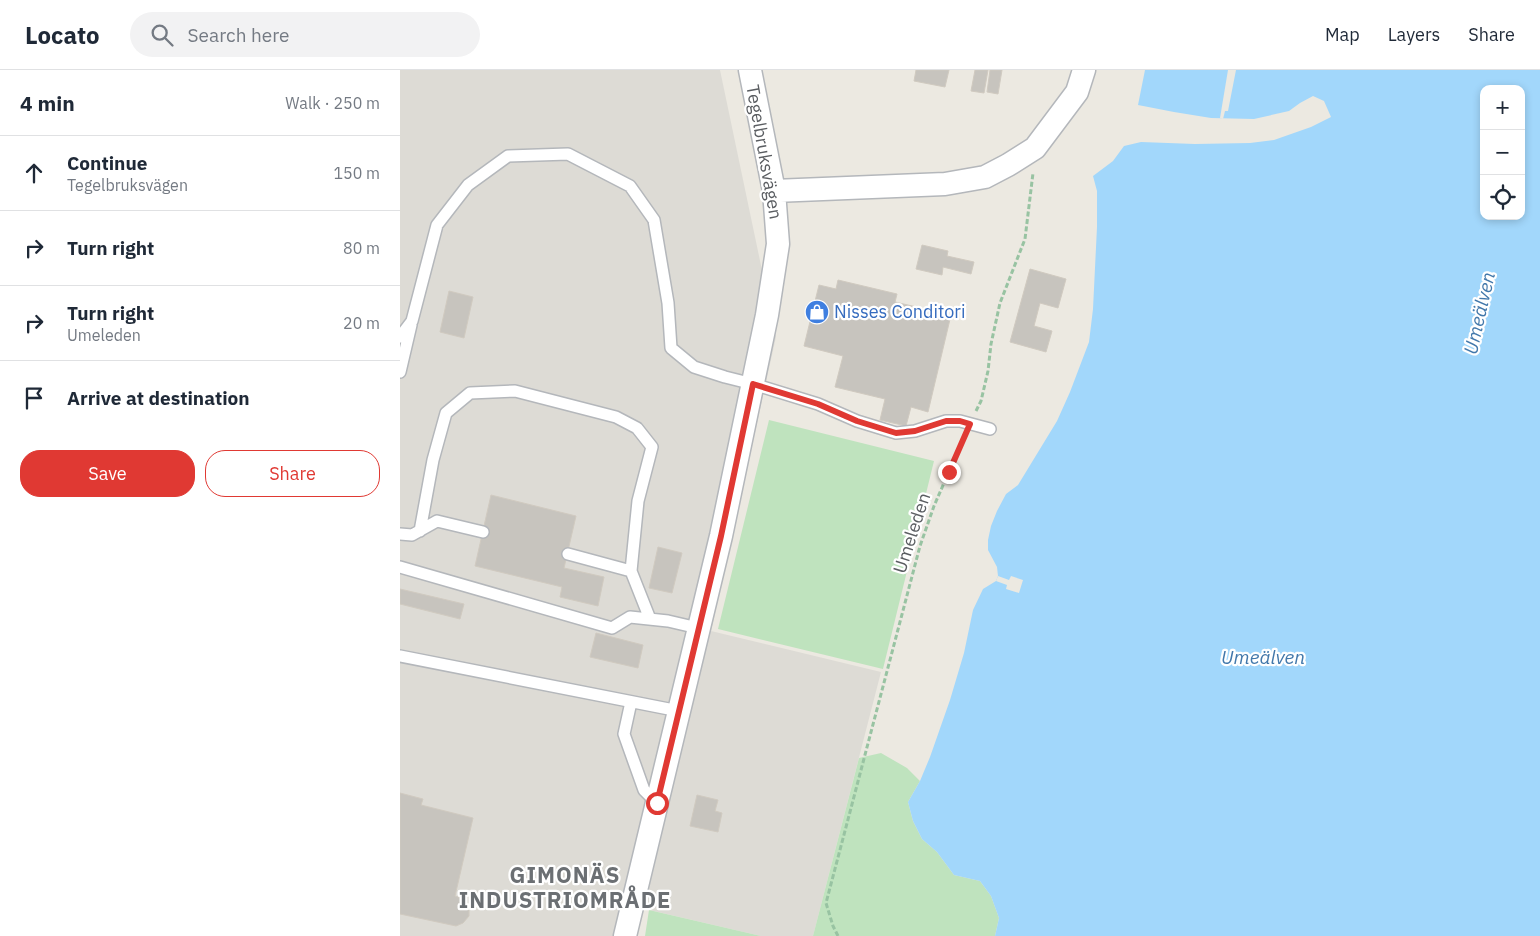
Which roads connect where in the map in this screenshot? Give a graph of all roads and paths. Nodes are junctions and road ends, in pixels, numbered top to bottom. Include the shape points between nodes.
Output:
1 (750, 70) edge
2 (1084, 70) edge
3 (1035, 148) junction
4 (774, 191) junction
5 (412, 321) junction
6 (400, 337) edge
7 (400, 372) edge
8 (753, 384) junction
9 (970, 424) junction
10 (990, 430) dead end
11 (420, 531) junction
12 (483, 532) dead end
13 (400, 534) edge
14 (568, 554) dead end
15 (400, 567) edge
16 (631, 571) junction
17 (650, 619) junction
18 (698, 628) junction
19 (400, 656) edge
20 (631, 702) junction
21 (679, 712) junction
22 (657, 803) junction
23 (625, 936) edge
24 (838, 936) edge

1 - 4 street, Tegelbruksvägen
2 - 3 street via 1077,92
3 - 4 street via 985,177 945,184
3 - 9 path, Umeleden via 1025,239 1000,302 981,401
4 - 8 street, Tegelbruksvägen via 778,244
5 - 6 lane
5 - 7 lane
5 - 8 lane via 438,226 468,185 508,156 568,154 630,186 654,220 668,303 671,348 694,367
8 - 9 lane via 896,433 946,421
8 - 18 street, Tegelbruksvägen
9 - 10 lane
9 - 24 path, Umeleden via 920,546 826,903
11 - 12 lane via 437,521
11 - 13 lane via 412,535
11 - 16 lane via 446,412 470,394 516,391 616,417 637,428 652,447 638,501
14 - 16 lane
15 - 17 lane via 612,628 630,617
16 - 17 lane
17 - 18 lane
18 - 21 street, Tegelbruksvägen
19 - 20 lane
20 - 21 lane
20 - 22 lane via 624,734 644,790
21 - 22 street, Tegelbruksvägen
22 - 23 street, Tegelbruksvägen

